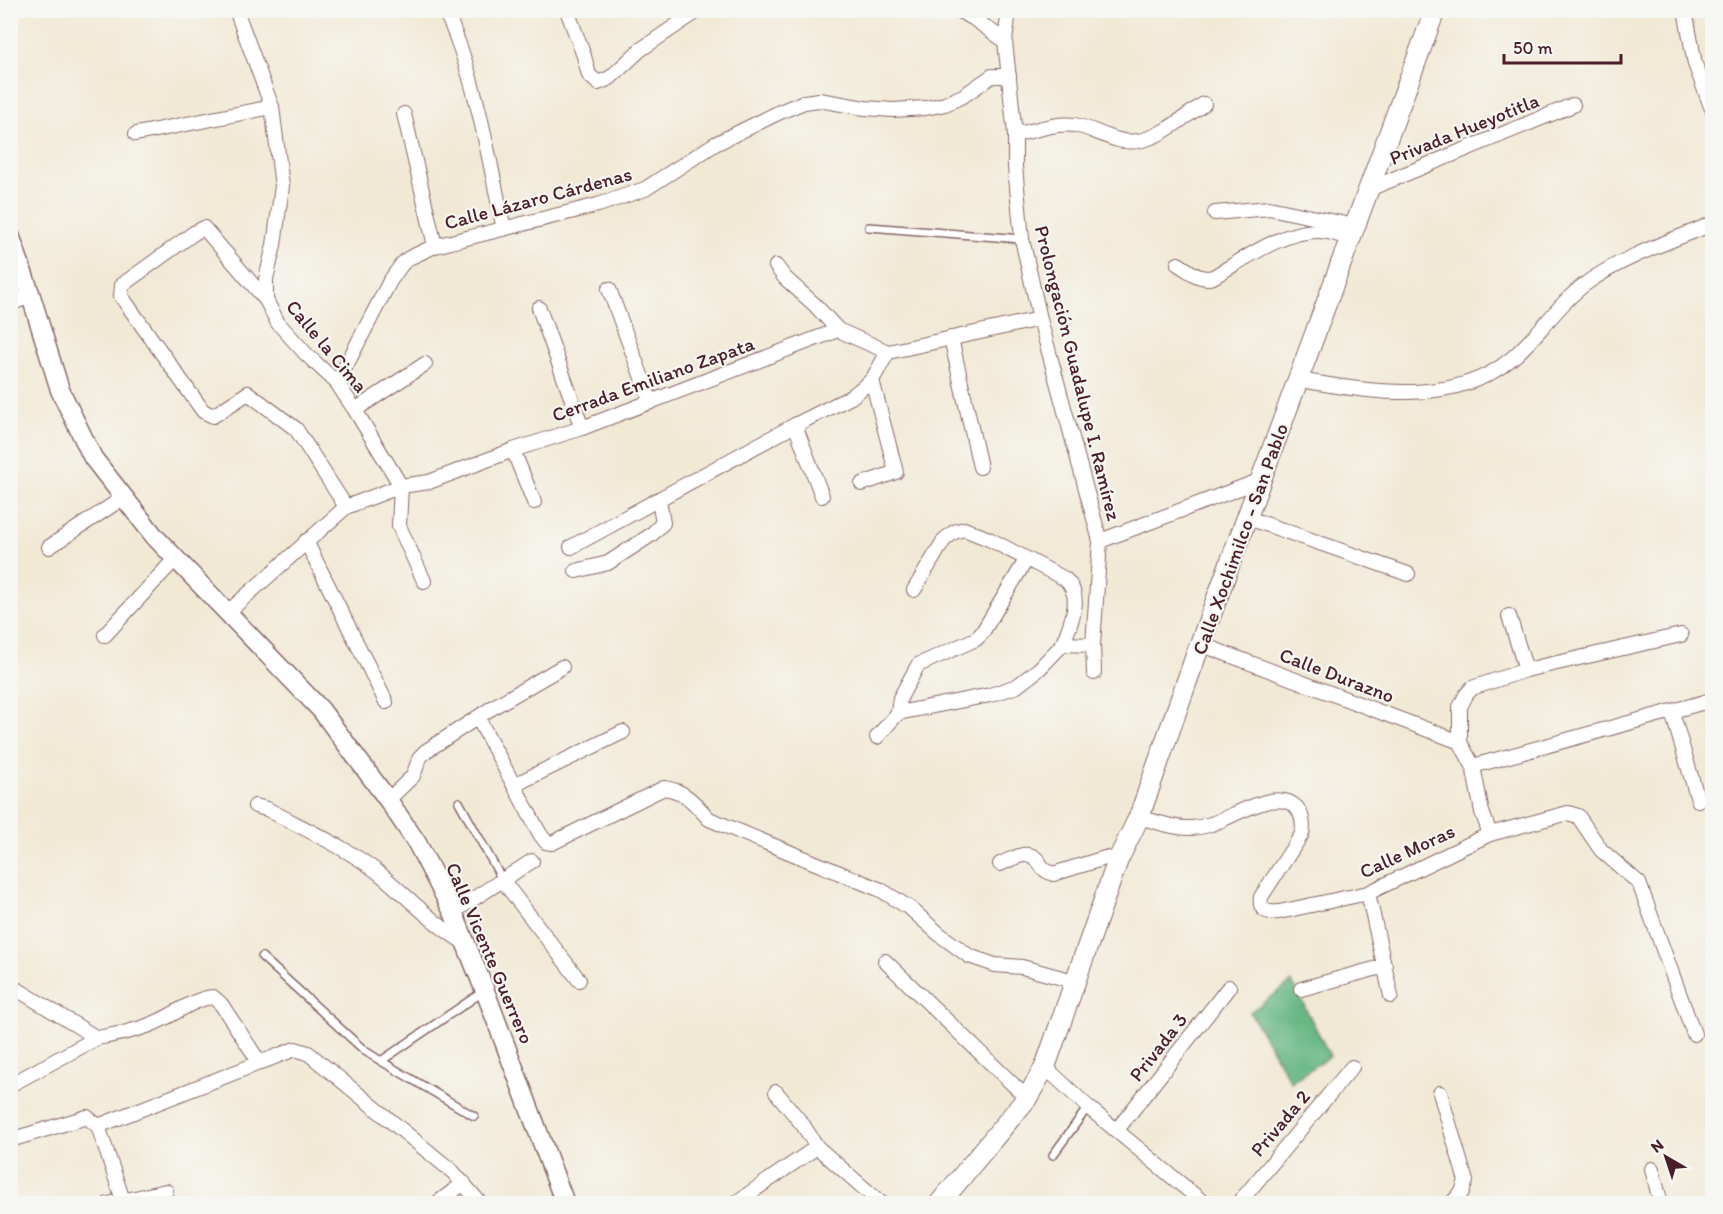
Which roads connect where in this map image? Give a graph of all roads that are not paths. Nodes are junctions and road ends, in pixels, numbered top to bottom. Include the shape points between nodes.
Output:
1 (237, 10) edge
2 (445, 10) edge
3 (567, 10) edge
4 (699, 10) edge
5 (957, 10) edge
6 (1009, 10) edge
7 (1435, 10) edge
8 (1685, 10) edge
9 (1005, 41) junction
10 (1009, 76) junction
11 (1204, 104) dead end
12 (1574, 105) dead end
13 (272, 107) junction
14 (1713, 109) edge
15 (404, 114) dead end
16 (136, 134) dead end
17 (1015, 135) junction
18 (1368, 189) junction
19 (1215, 213) dead end
20 (1713, 224) edge
21 (869, 228) dead end
22 (504, 229) junction
23 (1352, 232) junction
24 (10, 235) edge
25 (1022, 239) junction
26 (435, 246) junction
27 (1178, 264) dead end
28 (776, 266) dead end
29 (609, 289) dead end
30 (31, 296) junction
31 (266, 300) junction
32 (10, 304) edge
33 (539, 309) dead end
34 (1040, 319) junction
35 (838, 330) junction
36 (951, 338) junction
37 (888, 352) junction
38 (425, 364) dead end
39 (872, 380) junction
40 (1299, 380) junction
41 (337, 383) junction
42 (651, 402) junction
43 (355, 410) junction
44 (795, 425) junction
45 (582, 428) junction
46 (513, 450) junction
47 (980, 467) dead end
48 (1261, 480) junction
49 (862, 484) dead end
50 (401, 486) junction
51 (822, 496) dead end
52 (123, 498) junction
53 (659, 500) junction
54 (534, 502) dead end
55 (346, 507) junction
56 (1248, 518) junction
57 (1100, 541) junction
58 (306, 542) junction
59 (49, 547) dead end
60 (571, 547) dead end
61 (175, 559) junction
62 (1026, 560) junction
63 (576, 571) dead end
64 (1408, 574) dead end
65 (424, 581) dead end
66 (914, 590) dead end
67 (228, 612) junction
68 (1509, 616) dead end
69 (105, 635) dead end
70 (1681, 635) dead end
71 (1064, 644) junction
72 (1200, 644) junction
73 (1093, 645) junction
74 (562, 667) dead end
75 (1526, 670) junction
76 (1094, 672) dead end
77 (1713, 700) edge
78 (386, 702) dead end
79 (1672, 712) junction
80 (898, 713) junction
81 (478, 718) junction
82 (623, 732) dead end
83 (877, 737) dead end
84 (1460, 742) junction
85 (1473, 766) junction
86 (514, 785) junction
87 (388, 800) junction
88 (1698, 800) dead end
89 (459, 802) dead end
90 (255, 806) dead end
91 (1139, 817) junction
92 (1490, 834) junction
93 (1118, 860) junction
94 (532, 861) dead end
95 (1000, 864) dead end
96 (503, 881) junction
97 (1368, 893) junction
98 (453, 912) junction
99 (465, 943) junction
100 (262, 957) dead end
101 (885, 961) dead end
102 (1385, 966) junction
103 (579, 980) dead end
104 (1077, 982) junction
105 (10, 985) edge
106 (1229, 987) dead end
107 (1301, 989) dead end
108 (485, 991) junction
109 (1391, 996) dead end
110 (1694, 1034) dead end
111 (97, 1038) junction
112 (381, 1061) junction
113 (260, 1064) junction
114 (1045, 1067) junction
115 (1352, 1067) dead end
116 (10, 1085) edge
117 (776, 1092) dead end
118 (1440, 1092) dead end
119 (1027, 1098) junction
120 (1088, 1107) junction
121 (474, 1116) dead end
122 (98, 1126) junction
123 (1117, 1130) junction
124 (10, 1140) edge
125 (817, 1147) junction
126 (1053, 1155) dead end
127 (1652, 1169) dead end
128 (464, 1184) junction
129 (166, 1191) dead end
130 (123, 1200) junction
131 (565, 1202) edge
132 (108, 1203) edge
133 (436, 1203) edge
134 (481, 1203) edge
135 (734, 1203) edge
136 (882, 1203) edge
137 (939, 1203) edge
138 (1205, 1203) edge
139 (1238, 1203) edge
140 (1451, 1203) edge
141 (1661, 1203) edge

1 - 13 street, Calle la Cima
2 - 22 street via 472,85
3 - 4 street via 589,75 598,83
5 - 9 street
6 - 9 street, Prolongación Guadalupe I. Ramírez
7 - 18 main road, Calle Xochimilco - San Pablo
8 - 14 street via 1695,64
9 - 10 street, Prolongación Guadalupe I. Ramírez
10 - 17 street, Prolongación Guadalupe I. Ramírez
10 - 22 street, Calle Lázaro Cárdenas via 992,76 963,96 926,108 893,110 819,100 804,102 715,144 645,189
11 - 17 street via 1138,141 1114,139 1075,125
12 - 18 street, Privada Hueyotitla
13 - 16 street
13 - 31 street, Calle la Cima via 282,186
15 - 26 street
17 - 25 street, Prolongación Guadalupe I. Ramírez
18 - 23 main road, Calle Xochimilco - San Pablo
19 - 23 street via 1269,208
20 - 40 street via 1630,258 1588,282 1510,360 1464,385 1399,392
21 - 25 lane
22 - 26 street, Calle Lázaro Cárdenas
23 - 27 street via 1299,233 1205,279
23 - 40 main road, Calle Xochimilco - San Pablo
24 - 30 street, Calle Vicente Guerrero
25 - 34 street, Prolongación Guadalupe I. Ramírez
26 - 41 street, Calle Lázaro Cárdenas via 402,264
28 - 35 street
29 - 42 street
30 - 32 street
30 - 52 street, Calle Vicente Guerrero via 60,390 93,458
31 - 41 street, Calle la Cima via 278,323
31 - 55 street via 204,228 122,285 121,296 203,411 213,416 248,393 257,399 296,429
33 - 45 street
34 - 36 street
34 - 57 street, Prolongación Guadalupe I. Ramírez
35 - 37 street
35 - 42 street, Cerrada Emiliano Zapata
36 - 37 street
36 - 47 street
37 - 39 street
38 - 43 street
39 - 44 street via 851,397
39 - 49 street via 896,472
40 - 48 main road, Calle Xochimilco - San Pablo
41 - 43 street, Calle la Cima
42 - 45 street, Cerrada Emiliano Zapata
43 - 50 street, Calle la Cima
44 - 51 street
44 - 53 street
45 - 46 street, Cerrada Emiliano Zapata
46 - 50 street, Cerrada Emiliano Zapata via 429,482
46 - 54 street
48 - 56 main road, Calle Xochimilco - San Pablo
48 - 57 street
50 - 55 street, Cerrada Emiliano Zapata
50 - 65 street via 399,526
52 - 59 street
52 - 61 street, Calle Vicente Guerrero
53 - 60 street
53 - 63 street via 663,523 651,535 608,563
55 - 58 street
56 - 64 street
56 - 72 main road, Calle Xochimilco - San Pablo
57 - 73 street, Prolongación Guadalupe I. Ramírez
58 - 67 street
58 - 78 street
61 - 67 street, Calle Vicente Guerrero
61 - 69 street
62 - 66 street via 989,539 964,530 954,532 944,540
62 - 71 street via 1072,586 1073,616
62 - 80 street via 976,639 918,665 900,698
67 - 87 street, Calle Vicente Guerrero via 321,710
68 - 75 street
70 - 75 street
71 - 73 street
71 - 80 street via 1017,686
72 - 84 street, Calle Durazno
72 - 91 main road, Calle Xochimilco - San Pablo
73 - 76 street, Prolongación Guadalupe I. Ramírez
74 - 81 street
75 - 84 street via 1472,688 1460,707
77 - 79 street
79 - 85 street
79 - 88 street
80 - 83 street
81 - 86 street
81 - 87 street via 426,751 413,776
82 - 86 street
84 - 85 street
85 - 92 street
86 - 104 street via 540,834 552,843 664,788 678,790 709,819 881,890 969,956
87 - 98 street, Calle Vicente Guerrero via 417,843
89 - 96 lane
90 - 99 street via 338,847 378,872 446,932
91 - 93 main road, Calle Xochimilco - San Pablo
91 - 97 street, Calle Moras via 1187,828 1211,825 1262,803 1282,799 1292,803 1304,824 1302,834 1262,897 1262,909 1279,912
92 - 97 street, Calle Moras
92 - 110 street via 1568,813 1578,816 1600,850 1639,882
93 - 95 street via 1105,858 1053,873 1045,871 1030,854
93 - 104 main road, Calle Xochimilco - San Pablo
94 - 96 street
96 - 98 street
96 - 103 street
97 - 102 street
98 - 99 street, Calle Vicente Guerrero
99 - 108 street, Calle Vicente Guerrero
100 - 112 lane
101 - 119 street
102 - 107 street
102 - 109 street
104 - 114 main road, Calle Xochimilco - San Pablo
105 - 111 street
106 - 123 street, Privada 3
108 - 112 lane
108 - 131 street, Calle Vicente Guerrero
111 - 113 street via 136,1030 202,998 213,997
111 - 116 street
112 - 121 lane
113 - 122 street
113 - 128 street via 295,1049 308,1053
114 - 119 main road, Calle Xochimilco - San Pablo
114 - 120 street
115 - 139 street, Privada 2
117 - 125 street
118 - 140 street via 1466,1181
119 - 137 main road, Calle Xochimilco - San Pablo
120 - 123 street
120 - 126 lane
122 - 124 street via 87,1117
122 - 130 street
123 - 138 street
125 - 135 street
125 - 136 street
127 - 141 street
128 - 133 street
128 - 134 street
129 - 130 street
130 - 132 street

